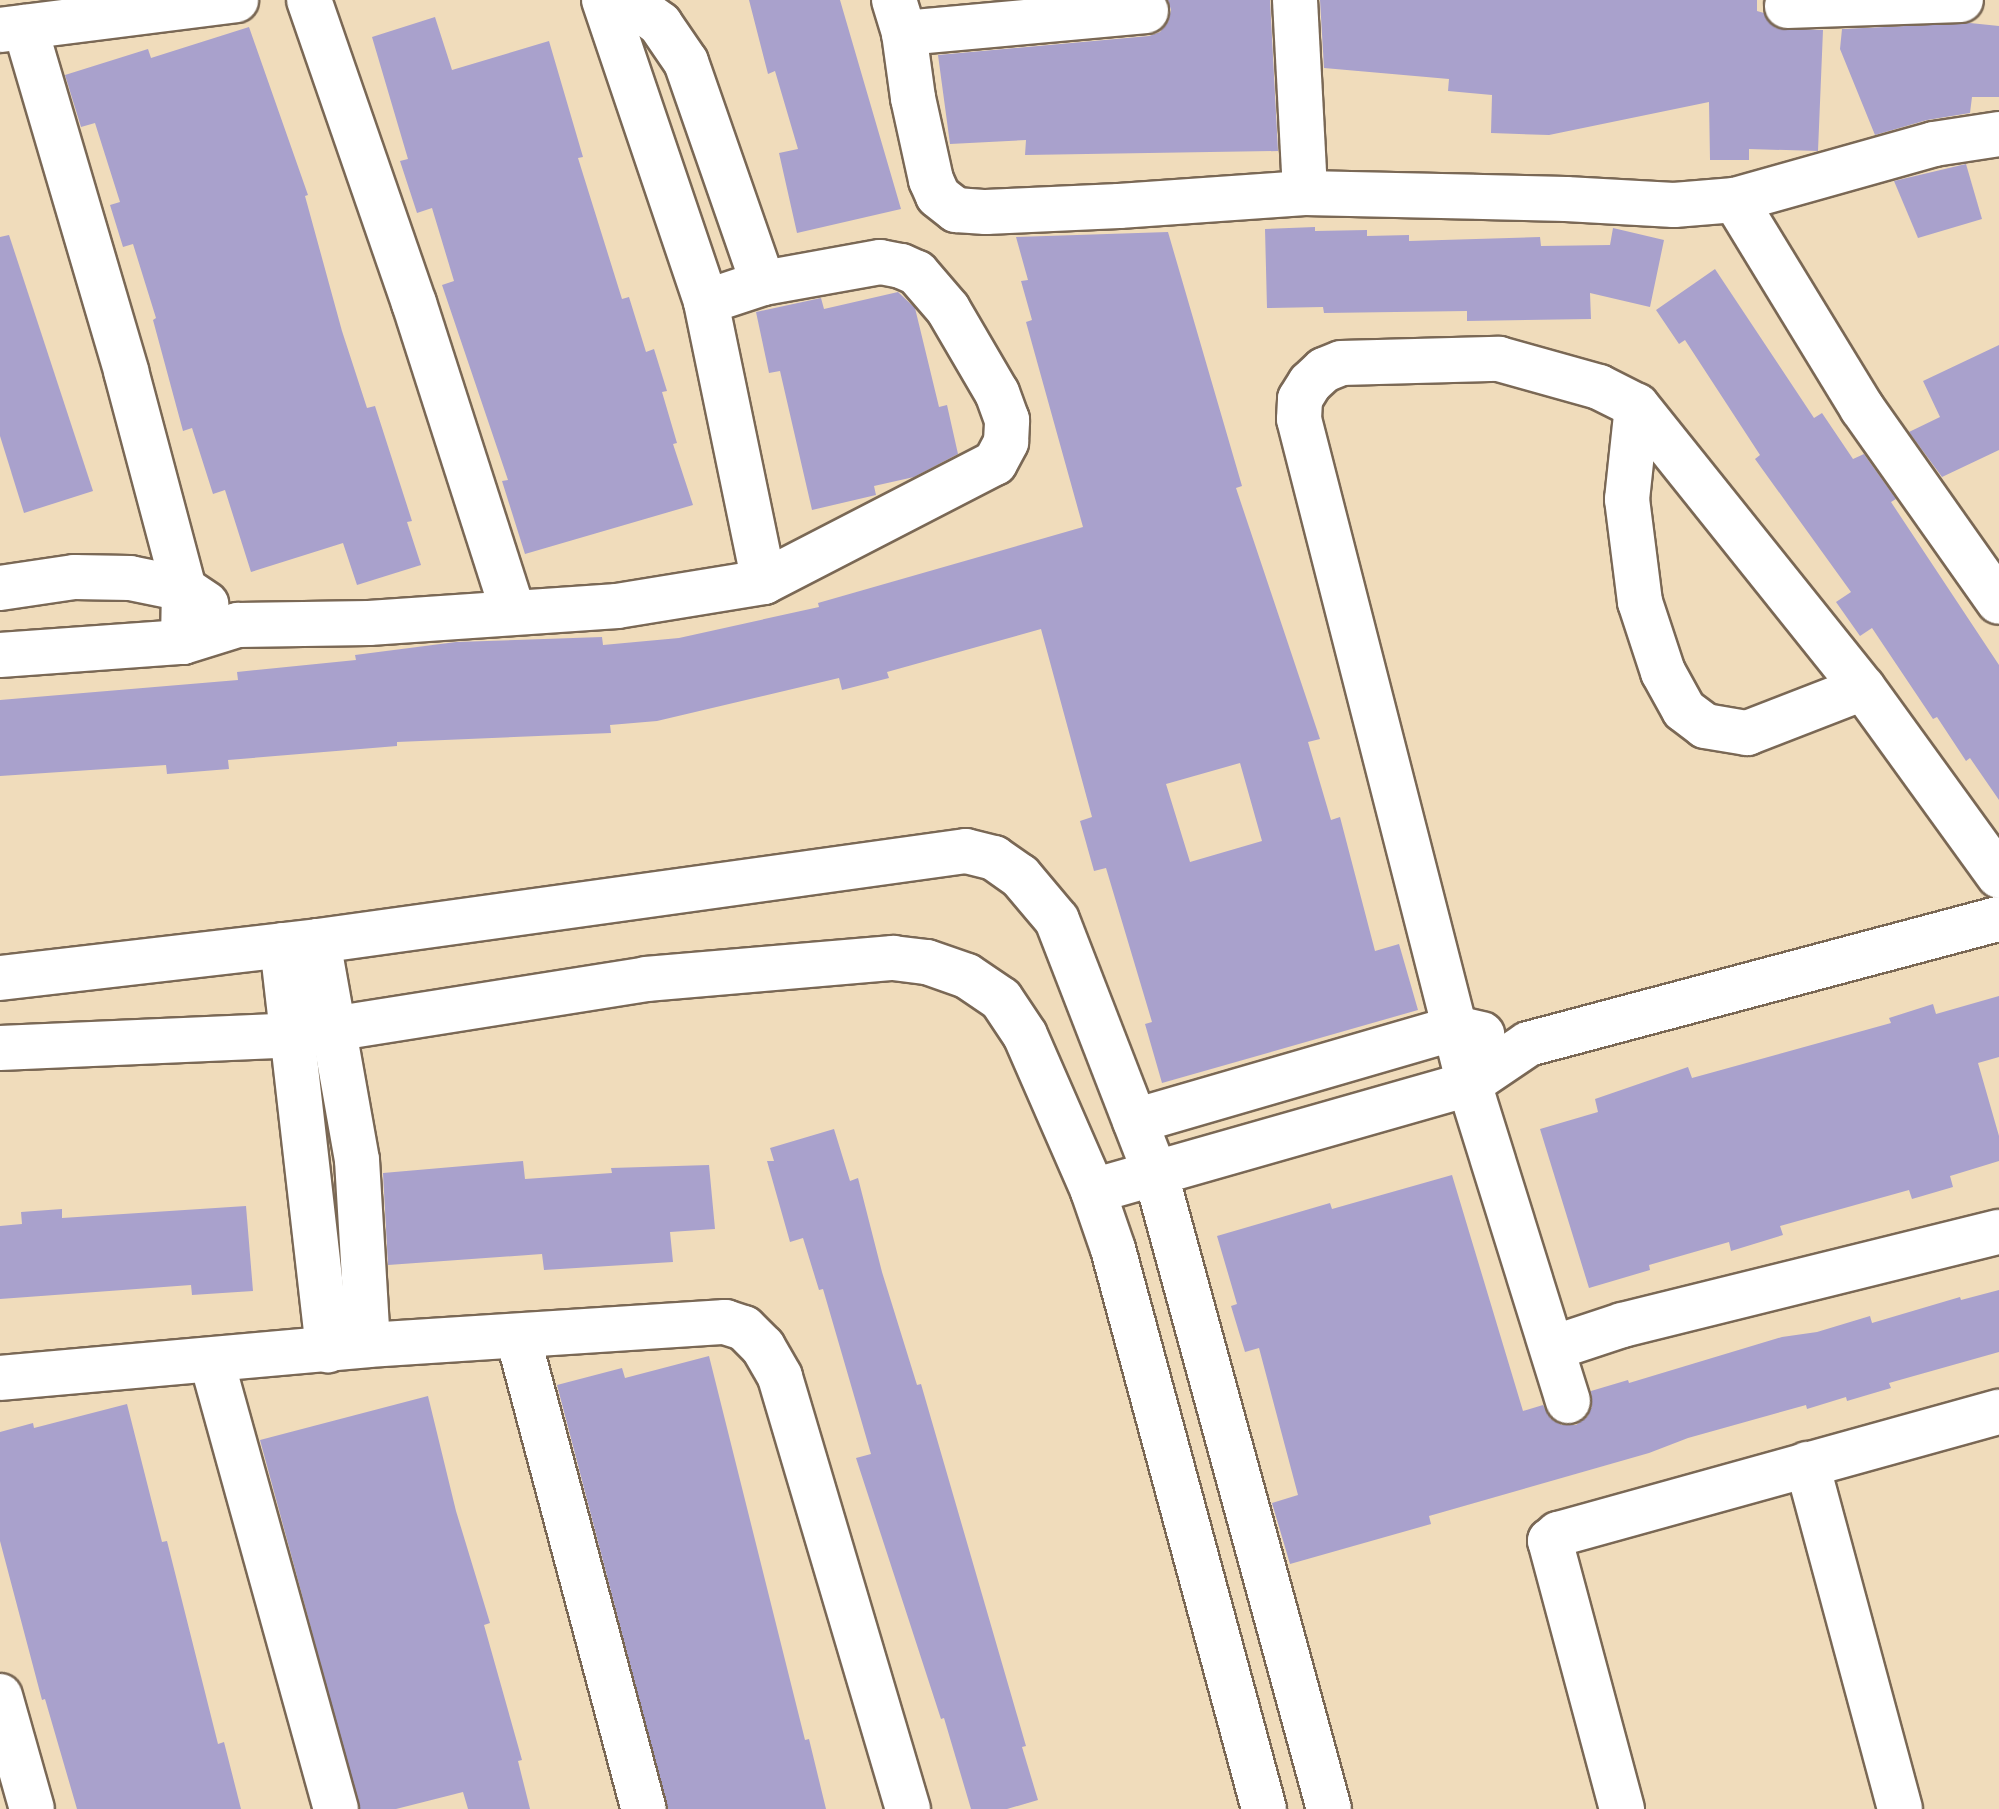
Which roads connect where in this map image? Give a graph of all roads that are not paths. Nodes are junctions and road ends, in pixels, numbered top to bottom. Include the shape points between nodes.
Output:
1 (236, 0) edge
2 (309, 0) edge
3 (604, 0) edge
4 (614, 0) edge
5 (1295, 0) edge
6 (1961, 0) edge
7 (1787, 6) dead end
8 (1146, 11) dead end
9 (899, 16) edge
10 (12, 28) edge
11 (1999, 134) edge
12 (1305, 193) junction
13 (1735, 200) junction
14 (763, 283) junction
15 (706, 302) junction
16 (1637, 406) junction
17 (764, 582) junction
18 (0, 588) edge
19 (184, 589) junction
20 (1999, 602) edge
21 (513, 612) junction
22 (238, 625) junction
23 (183, 642) junction
24 (0, 655) edge
25 (1863, 688) junction
26 (1999, 876) edge
27 (1999, 919) edge
28 (300, 943) junction
29 (0, 978) edge
30 (1455, 1028) junction
31 (314, 1031) junction
32 (1528, 1044) junction
33 (0, 1048) edge
34 (1469, 1084) junction
35 (1135, 1121) junction
36 (1156, 1175) junction
37 (1093, 1191) junction
38 (1999, 1232) edge
39 (518, 1337) junction
40 (348, 1348) junction
41 (1553, 1348) junction
42 (212, 1362) junction
43 (0, 1378) edge
44 (1568, 1401) dead end
45 (1999, 1412) edge
46 (1807, 1464) junction
47 (1248, 1511) junction
48 (1188, 1526) junction
49 (0, 1696) edge
50 (32, 1809) edge
51 (336, 1809) edge
52 (644, 1809) edge
53 (908, 1809) edge
54 (1264, 1809) edge
55 (1329, 1809) edge
56 (1622, 1809) edge
57 (1900, 1809) edge

1 - 10 street
2 - 21 street
3 - 15 street
4 - 14 street via 660,24 686,62
5 - 12 street
6 - 7 street
8 - 9 street
9 - 12 street via 931,180 938,196 956,210 1104,207
10 - 19 street via 126,371
11 - 13 street via 1934,144
12 - 13 street via 1674,205
13 - 20 street via 1862,408
14 - 15 street
14 - 17 street via 880,262 917,273 948,309 1007,420 1006,442 995,463
15 - 17 street
16 - 25 street
16 - 25 street via 1627,499 1640,602 1663,672 1684,710 1705,726 1747,733
16 - 30 street via 1599,387 1499,359 1341,363 1324,370 1300,399 1299,419
17 - 21 street via 617,606
18 - 19 street via 88,577 130,578
19 - 22 street
19 - 23 street
21 - 22 street via 369,623
22 - 23 street
23 - 24 street
25 - 26 street
27 - 32 street
28 - 29 street
28 - 31 street
28 - 35 street via 966,851 994,858 1020,876 1057,920
30 - 32 street
30 - 34 street
30 - 35 street
31 - 33 street
31 - 37 street via 646,979 893,958 927,962 967,976 1001,999 1025,1035
31 - 40 street via 357,1160
32 - 34 street
34 - 36 street
34 - 41 street
35 - 36 street
36 - 37 street
36 - 47 street
37 - 48 street
38 - 41 street via 1622,1325
39 - 40 street
39 - 52 street
39 - 53 street via 725,1322 744,1328 763,1347 780,1377
40 - 42 street
41 - 44 street
42 - 43 street
42 - 51 street
45 - 46 street
46 - 56 street via 1558,1534 1550,1541
46 - 57 street
47 - 48 street
47 - 55 street
48 - 54 street
49 - 50 street

